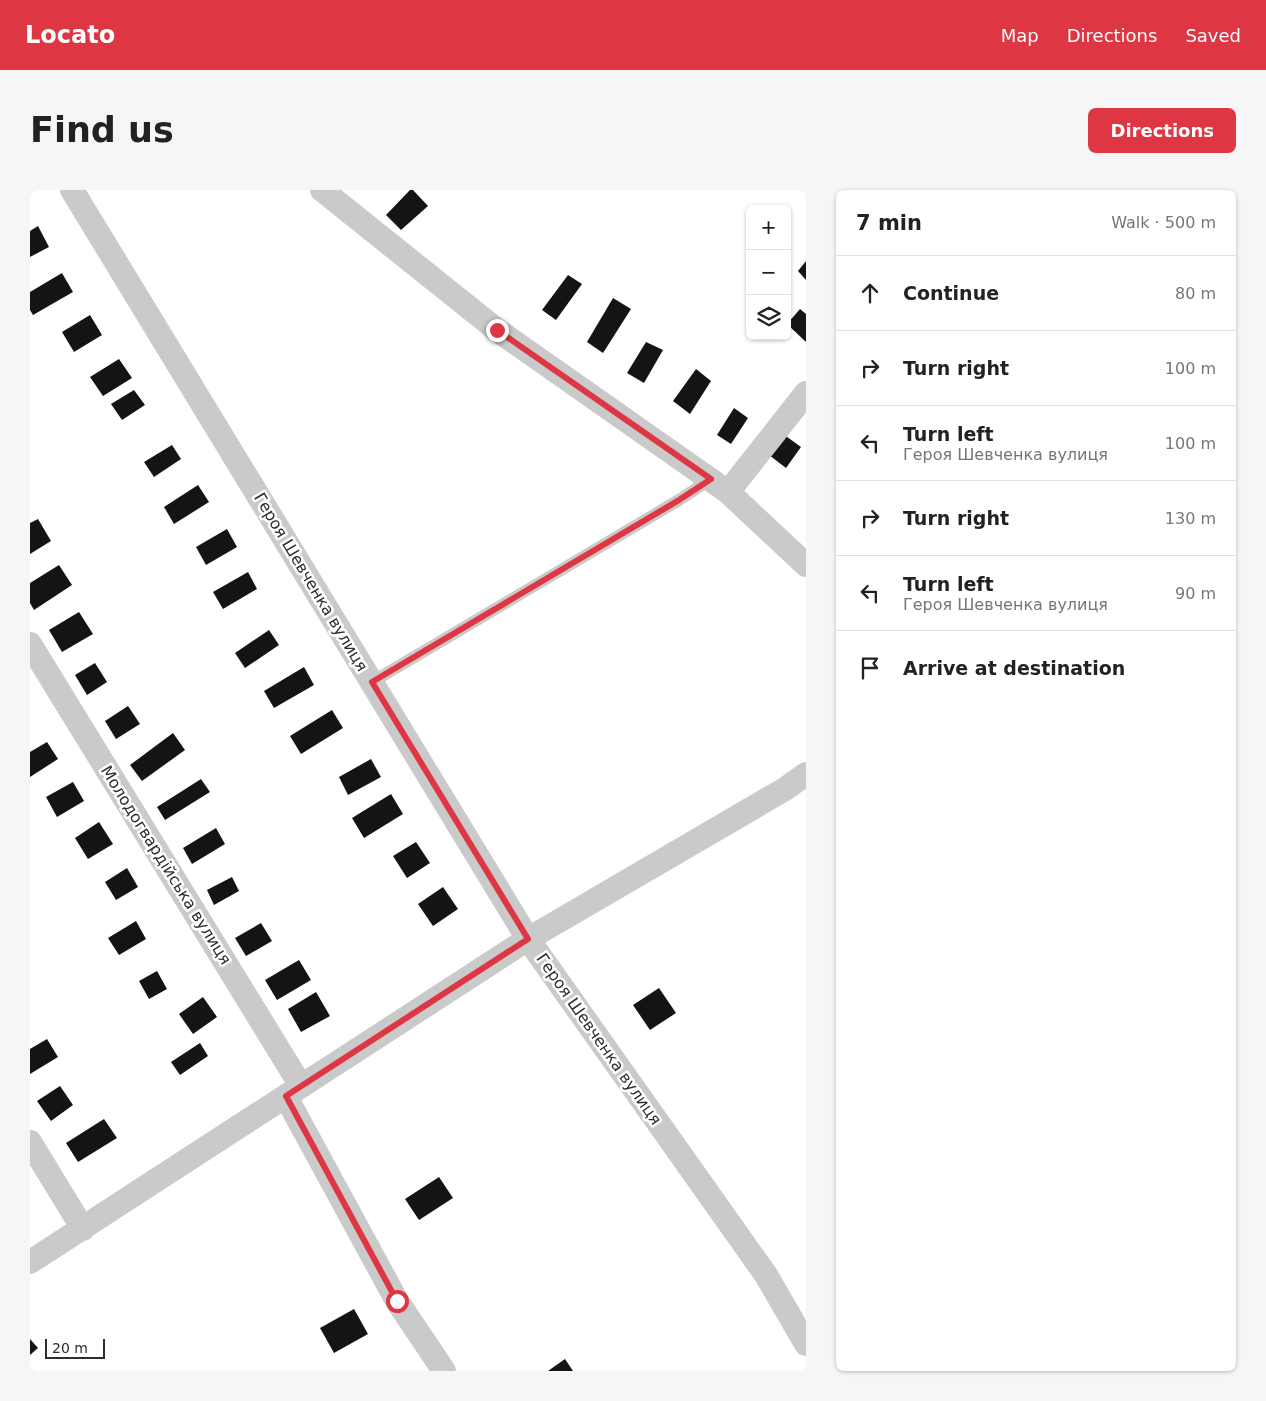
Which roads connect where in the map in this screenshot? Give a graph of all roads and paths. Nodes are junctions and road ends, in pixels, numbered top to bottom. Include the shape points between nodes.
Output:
1 (72, 190) edge
2 (322, 190) edge
3 (806, 393) edge
4 (719, 486) junction
5 (806, 565) edge
6 (30, 644) edge
7 (372, 682) junction
8 (806, 774) edge
9 (528, 939) junction
10 (294, 1091) junction
11 (30, 1142) edge
12 (83, 1229) junction
13 (30, 1262) edge
14 (806, 1344) edge
15 (444, 1371) edge

1 - 7 street, Героя Шевченка вулиця
2 - 4 street via 497,330
3 - 4 street
4 - 5 street
4 - 7 lane via 679,500
6 - 10 street, Молодогвардійська вулиця
7 - 9 street, Героя Шевченка вулиця
8 - 9 street
9 - 10 street
9 - 14 street, Героя Шевченка вулиця via 766,1275
10 - 12 street
10 - 15 street, Молодогвардійська вулиця via 397,1301
11 - 12 street
12 - 13 street

